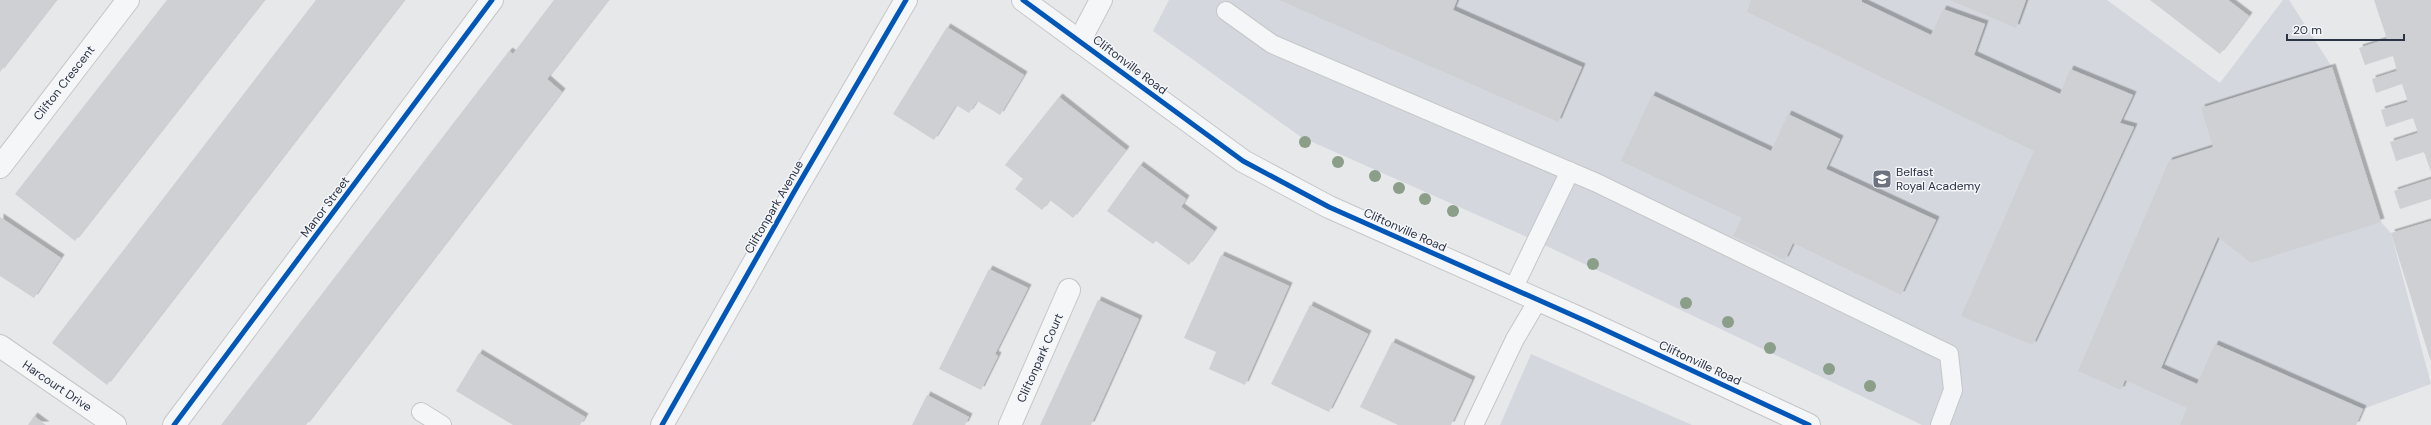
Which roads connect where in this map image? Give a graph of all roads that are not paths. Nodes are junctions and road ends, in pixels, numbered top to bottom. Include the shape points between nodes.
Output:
1 (128, 0) edge
2 (492, 0) edge
3 (906, 0) edge
4 (1024, 0) edge
5 (1100, 0) edge
6 (1226, 11) dead end
7 (1080, 40) junction
8 (0, 167) edge
9 (1570, 171) junction
10 (1513, 289) junction
11 (1070, 290) dead end
12 (1538, 300) junction
13 (0, 346) edge
14 (421, 412) dead end
15 (665, 424) edge
16 (115, 425) edge
17 (174, 425) edge
18 (442, 425) edge
19 (1010, 425) edge
20 (1474, 425) edge
21 (1809, 425) edge
22 (1940, 425) edge

1 - 8 street, Clifton Crescent
2 - 17 street, Manor Street
3 - 15 street, Cliftonpark Avenue via 794,192
4 - 7 street, Cliftonville Road
5 - 7 street
6 - 9 lane via 1272,44
7 - 10 street, Cliftonville Road via 1243,162 1329,207
9 - 10 lane
9 - 22 lane via 1949,354 1954,390
10 - 12 street, Cliftonville Road
11 - 19 street, Cliftonpark Court
12 - 20 lane via 1515,339
12 - 21 street, Cliftonville Road
13 - 16 street, Harcourt Drive
14 - 18 lane

